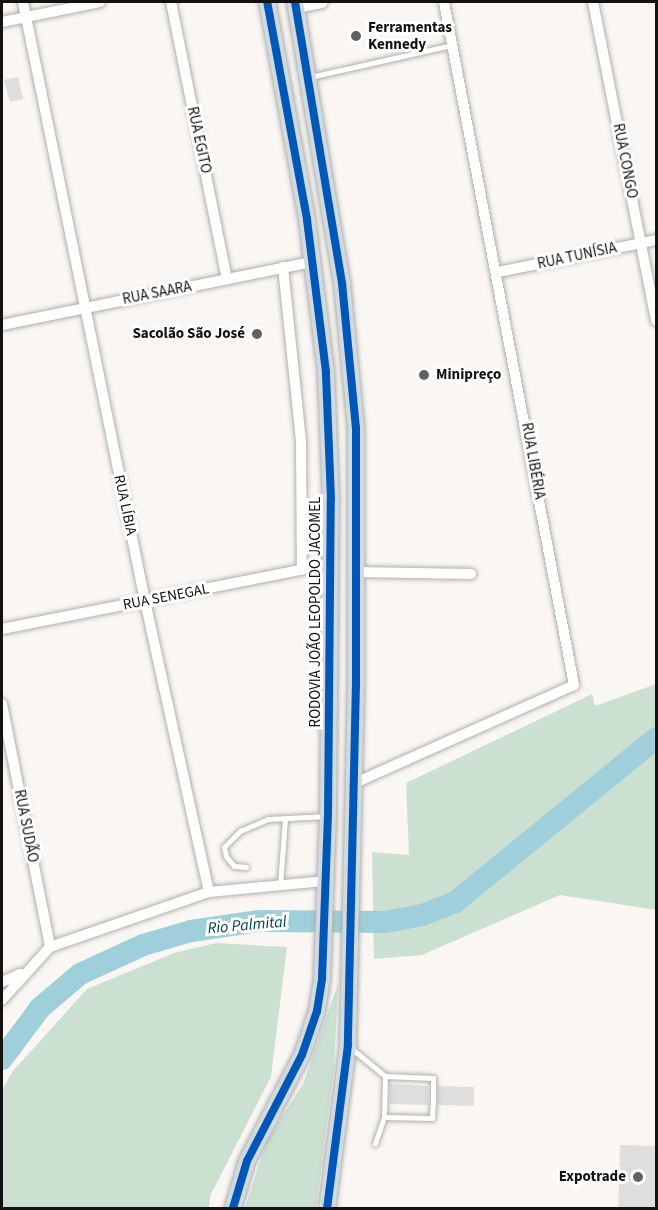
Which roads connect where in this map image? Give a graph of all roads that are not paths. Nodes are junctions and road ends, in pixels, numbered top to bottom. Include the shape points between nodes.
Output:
1 (23, 2) edge
2 (100, 2) edge
3 (171, 2) edge
4 (267, 2) edge
5 (322, 2) edge
6 (444, 2) edge
7 (593, 2) edge
8 (292, 3) edge
9 (26, 17) junction
10 (2, 22) edge
11 (453, 45) junction
12 (310, 77) junction
13 (657, 240) edge
14 (641, 243) junction
15 (312, 262) junction
16 (283, 267) junction
17 (498, 272) junction
18 (227, 279) junction
19 (85, 307) junction
20 (657, 321) edge
21 (2, 325) edge
22 (330, 564) junction
23 (302, 570) junction
24 (357, 572) junction
25 (471, 574) dead end
26 (145, 601) junction
27 (2, 629) edge
28 (2, 704) edge
29 (355, 783) junction
30 (328, 816) junction
31 (285, 818) junction
32 (246, 867) dead end
33 (326, 881) junction
34 (280, 885) junction
35 (209, 892) junction
36 (50, 947) junction
37 (23, 973) junction
38 (2, 982) edge
39 (2, 1000) edge
40 (348, 1045) junction
41 (386, 1076) junction
42 (384, 1117) junction
43 (375, 1143) dead end
44 (233, 1209) edge
45 (327, 1209) edge

1 - 9 street, RUA LÍBIA
2 - 9 street
3 - 18 street, RUA EGITO
4 - 15 highway, RODOVIA JOÃO LEOPOLDO JACOMEL
5 - 8 street
6 - 11 street, RUA LIBÉRIA
7 - 14 street, RUA CONGO
8 - 12 highway
9 - 10 street
9 - 19 street, RUA LÍBIA
11 - 12 lane
11 - 17 street, RUA LIBÉRIA
12 - 24 highway via 351,348
13 - 14 street, RUA TUNÍSIA
14 - 17 street, RUA TUNÍSIA
14 - 20 street, RUA CONGO
15 - 16 street, RUA SAARA
15 - 22 highway, RODOVIA JOÃO LEOPOLDO JACOMEL via 330,435
16 - 18 street, RUA SAARA
16 - 23 street via 301,442
17 - 29 street, RUA LIBÉRIA via 574,685
18 - 19 street, RUA SAARA
19 - 21 street, RUA SAARA
19 - 26 street, RUA LÍBIA
22 - 23 street, RUA SENEGAL
22 - 30 highway, RODOVIA JOÃO LEOPOLDO JACOMEL
23 - 26 street, RUA SENEGAL
24 - 25 street
24 - 29 highway
26 - 27 street, RUA SENEGAL
26 - 35 street, RUA LÍBIA
28 - 36 street, RUA SUDÃO
29 - 40 highway
30 - 31 lane
30 - 33 highway, RODOVIA JOÃO LEOPOLDO JACOMEL
31 - 32 lane via 268,819 240,831 224,847 234,866
31 - 34 lane
33 - 34 street
33 - 44 highway, RODOVIA JOÃO LEOPOLDO JACOMEL via 321,995 312,1027 289,1084 247,1161
34 - 35 street
35 - 36 street
36 - 37 street
37 - 38 street
37 - 39 street
40 - 41 lane
40 - 45 highway
41 - 42 lane
41 - 42 lane via 433,1078 432,1118
42 - 43 lane

